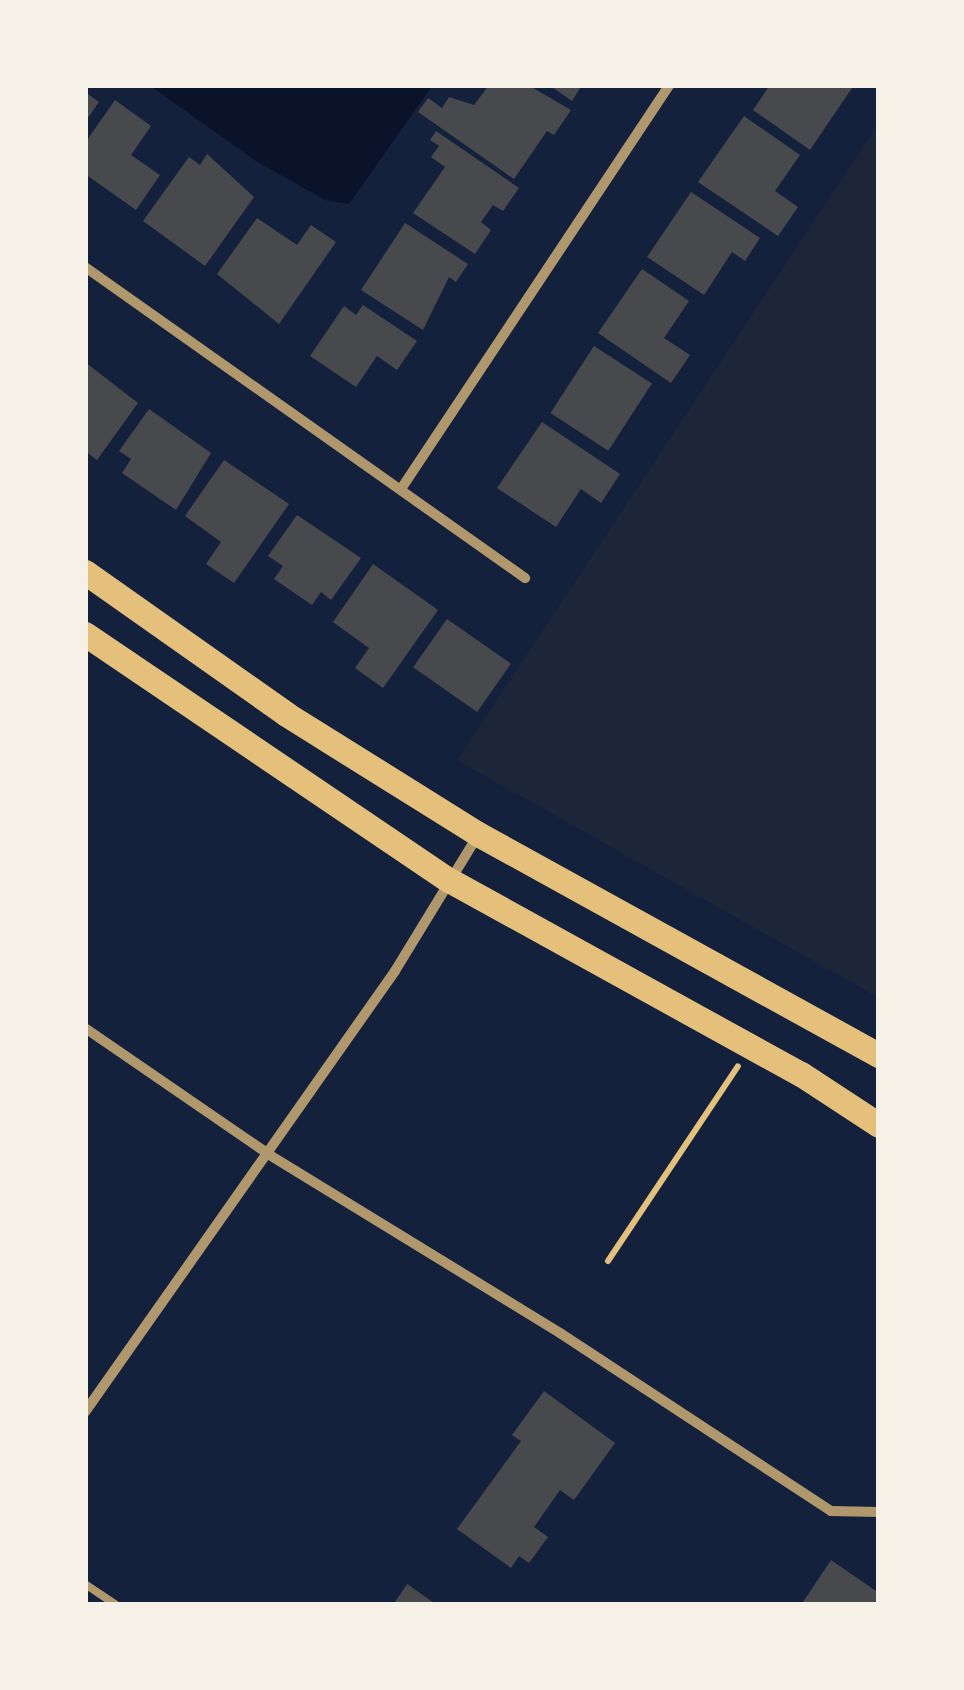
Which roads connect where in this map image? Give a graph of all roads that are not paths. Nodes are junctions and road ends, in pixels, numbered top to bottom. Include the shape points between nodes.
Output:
1 (669, 85) edge
2 (85, 267) edge
3 (401, 490) junction
4 (85, 572) edge
5 (525, 578) dead end
6 (85, 634) edge
7 (478, 834) junction
8 (449, 880) junction
9 (85, 1028) edge
10 (879, 1055) edge
11 (879, 1125) edge
12 (268, 1154) junction
13 (85, 1412) edge
14 (879, 1512) edge
15 (85, 1584) edge
16 (116, 1605) edge

1 - 3 street
2 - 3 street
3 - 5 street
4 - 7 main road via 286,714
6 - 8 main road
7 - 8 street
7 - 10 main road
8 - 11 main road via 751,1046
8 - 12 street via 396,971
9 - 12 street
12 - 13 street
12 - 14 street via 560,1333 831,1511
15 - 16 lane

